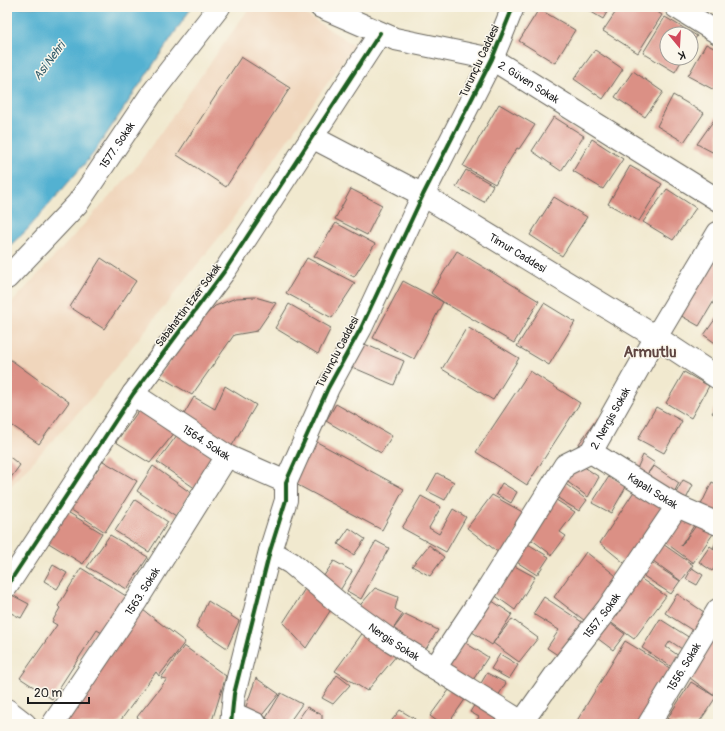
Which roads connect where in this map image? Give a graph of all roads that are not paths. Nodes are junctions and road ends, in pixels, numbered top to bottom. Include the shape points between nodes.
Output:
1 (219, 7) edge
2 (513, 7) edge
3 (676, 7) edge
4 (324, 8) edge
5 (380, 33) junction
6 (718, 33) edge
7 (492, 59) junction
8 (312, 137) junction
9 (423, 195) junction
10 (718, 200) edge
11 (718, 234) edge
12 (7, 278) edge
13 (656, 336) junction
14 (718, 378) edge
15 (133, 394) junction
16 (591, 452) junction
17 (228, 456) junction
18 (286, 482) junction
19 (677, 506) junction
20 (718, 524) edge
21 (270, 551) junction
22 (7, 586) edge
23 (718, 610) edge
24 (436, 668) junction
25 (7, 710) edge
26 (232, 718) edge
27 (523, 723) edge
28 (25, 724) edge
29 (53, 724) edge
30 (256, 724) edge
31 (649, 724) edge

1 - 12 street, 1577. Sokak via 150,96 78,203
2 - 7 street, Turunçlu Caddesi
3 - 6 street
4 - 5 street, 2. Güven Sokak
5 - 7 street, 2. Güven Sokak via 395,39
5 - 8 street, Sabahattin Ezer Sokak
7 - 9 street, Turunçlu Caddesi
7 - 10 street, 2. Güven Sokak
8 - 9 street, Timur Caddesi
8 - 15 street, Sabahattin Ezer Sokak via 226,269
9 - 13 street, Timur Caddesi
9 - 18 street, Turunçlu Caddesi via 361,328 328,388
11 - 13 street, 2. Nergis Sokak
13 - 14 street, Timur Caddesi
13 - 16 street, 2. Nergis Sokak
15 - 17 street, 1564. Sokak
15 - 22 street, Sabahattin Ezer Sokak
16 - 19 street, Kapalı Sokak
16 - 24 street, 2. Nergis Sokak via 564,465
17 - 18 street, 1564. Sokak
17 - 29 street, 1563. Sokak via 137,600
18 - 21 street, Turunçlu Caddesi via 286,500
19 - 20 street, Kapalı Sokak
19 - 27 street, 1557. Sokak via 608,608 556,674
21 - 24 street, Nergis Sokak via 291,563 340,604 390,640
21 - 26 street, Turunçlu Caddesi via 234,694
23 - 31 street, 1556. Sokak
24 - 27 street, Nergis Sokak
25 - 28 street
26 - 30 street

